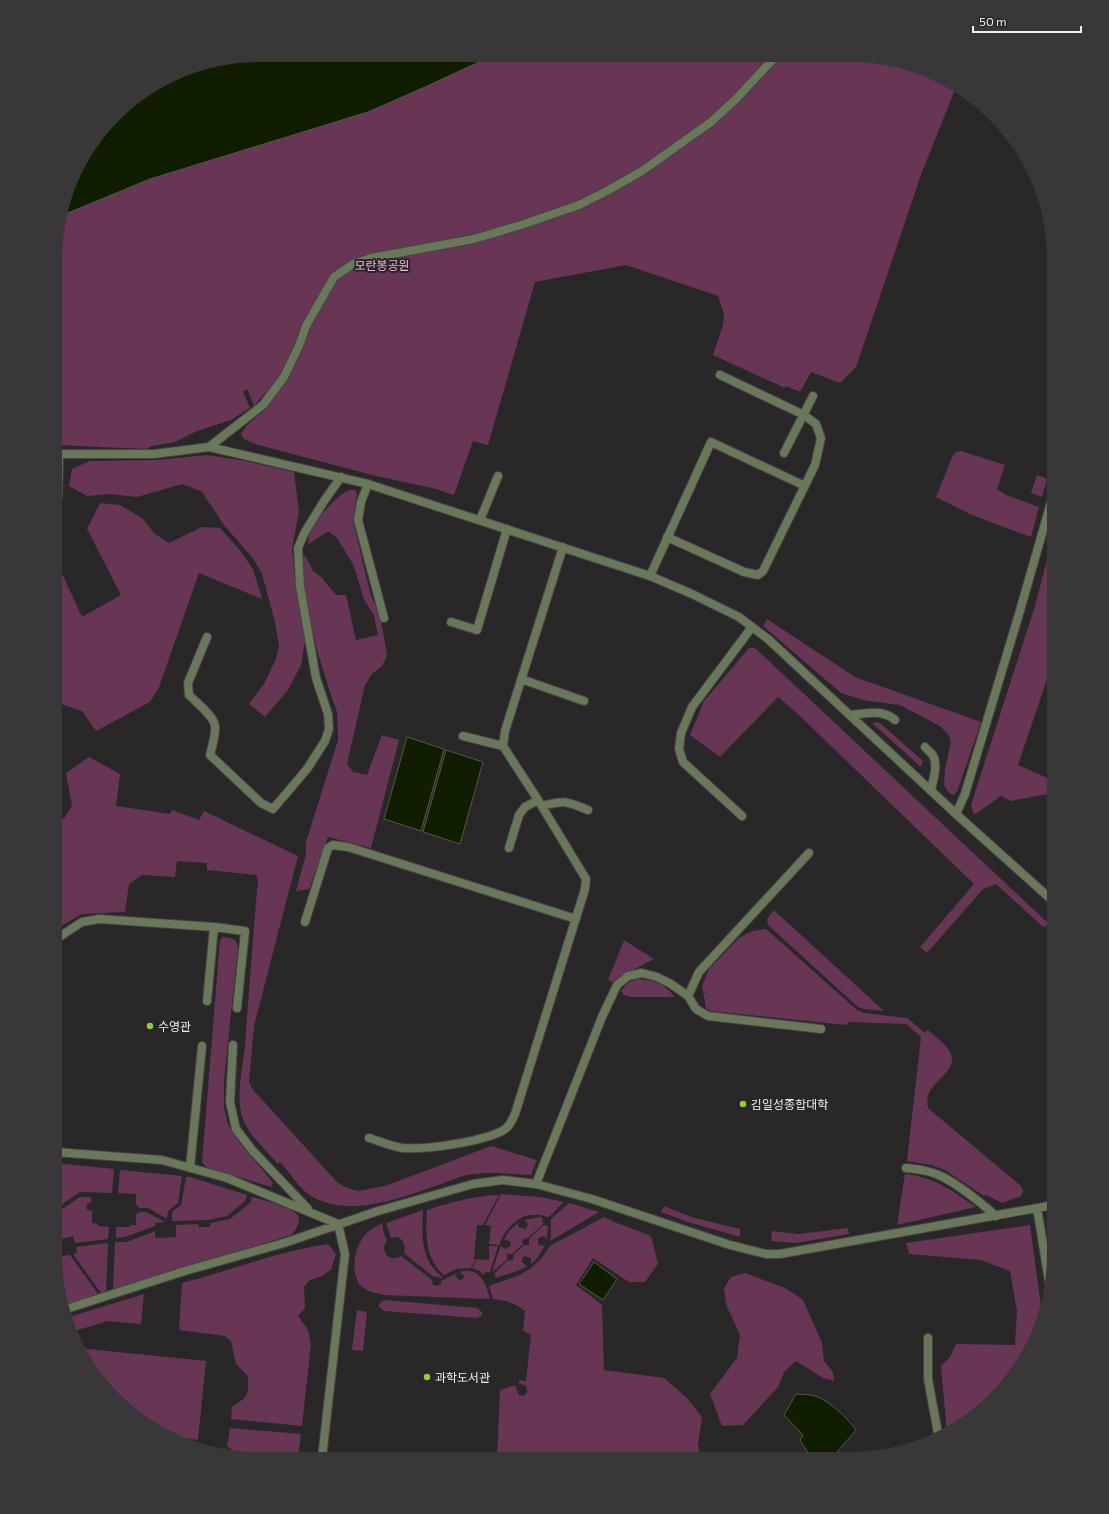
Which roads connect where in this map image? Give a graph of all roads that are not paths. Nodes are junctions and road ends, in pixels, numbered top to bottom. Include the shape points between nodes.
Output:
1 (770, 62) edge
2 (720, 375) dead end
3 (813, 396) dead end
4 (804, 415) junction
5 (209, 447) junction
6 (784, 453) dead end
7 (62, 454) edge
8 (498, 476) dead end
9 (341, 477) junction
10 (368, 484) junction
11 (805, 486) junction
12 (1047, 516) edge
13 (480, 520) junction
14 (507, 529) junction
15 (668, 537) junction
16 (563, 547) junction
17 (650, 576) junction
18 (384, 618) dead end
19 (451, 622) dead end
20 (752, 627) junction
21 (207, 637) dead end
22 (521, 679) junction
23 (584, 700) dead end
24 (851, 715) junction
25 (895, 720) dead end
26 (463, 736) dead end
27 (503, 746) junction
28 (925, 747) dead end
29 (931, 790) junction
30 (540, 803) junction
31 (588, 810) dead end
32 (956, 814) junction
33 (742, 816) dead end
34 (508, 848) dead end
35 (809, 853) dead end
36 (1047, 896) edge
37 (576, 919) junction
38 (305, 922) dead end
39 (214, 927) junction
40 (62, 934) edge
41 (688, 996) junction
42 (207, 1001) dead end
43 (237, 1008) dead end
44 (821, 1029) dead end
45 (233, 1045) dead end
46 (202, 1046) dead end
47 (369, 1138) dead end
48 (62, 1153) edge
49 (190, 1168) junction
50 (906, 1168) dead end
51 (536, 1184) junction
52 (1047, 1206) edge
53 (1037, 1208) junction
54 (312, 1212) junction
55 (996, 1216) junction
56 (338, 1224) junction
57 (1047, 1268) edge
58 (69, 1308) edge
59 (928, 1338) dead end
60 (938, 1432) edge
61 (323, 1452) edge

1 - 5 street via 711,122 642,171 579,205 474,239 371,258 353,264 334,277 306,326 284,377 263,405
2 - 4 street
3 - 4 street
4 - 6 street
4 - 11 street via 816,424 821,438 815,465
5 - 7 street via 154,454
5 - 9 street
8 - 13 street
9 - 10 street
9 - 21 street via 305,532 298,548 300,586 316,678 328,714 329,729 325,741 307,769 273,809 261,803 210,755 215,725 208,713 189,695 188,684
10 - 13 street
10 - 18 street via 358,520
11 - 15 street via 763,571 758,575 744,572
11 - 15 street via 711,442
12 - 32 street via 965,794
13 - 14 street
14 - 16 street
14 - 19 street via 477,630
15 - 17 street
16 - 17 street
16 - 22 street
17 - 20 street via 739,617
20 - 24 street
20 - 33 street via 692,707 681,733 679,749 683,762
22 - 23 street
22 - 27 street
24 - 25 street via 885,714
24 - 29 street
26 - 27 street
27 - 30 street
28 - 29 street via 934,760
29 - 32 street
30 - 31 street via 570,803
30 - 34 street via 525,807 519,815
30 - 37 street via 586,879
32 - 36 street
35 - 41 street via 699,972
37 - 38 street via 348,847 333,845 328,848
37 - 47 street via 511,1123 504,1130 478,1139 438,1146 401,1148
39 - 40 street via 99,919 82,922
39 - 42 street
39 - 43 street via 245,931
41 - 44 street via 696,1009 708,1016
41 - 51 street via 671,984 642,973 628,976 617,985
45 - 54 street via 230,1102 236,1129 252,1150
46 - 49 street
48 - 49 street via 162,1160
49 - 54 street via 227,1178
50 - 55 street via 942,1177
51 - 55 street via 599,1201 730,1244 773,1254
51 - 56 street via 503,1180 472,1184
52 - 53 street
53 - 55 street
53 - 57 street
54 - 56 street
56 - 58 street via 284,1243
56 - 61 street via 345,1254
59 - 60 street via 928,1379

